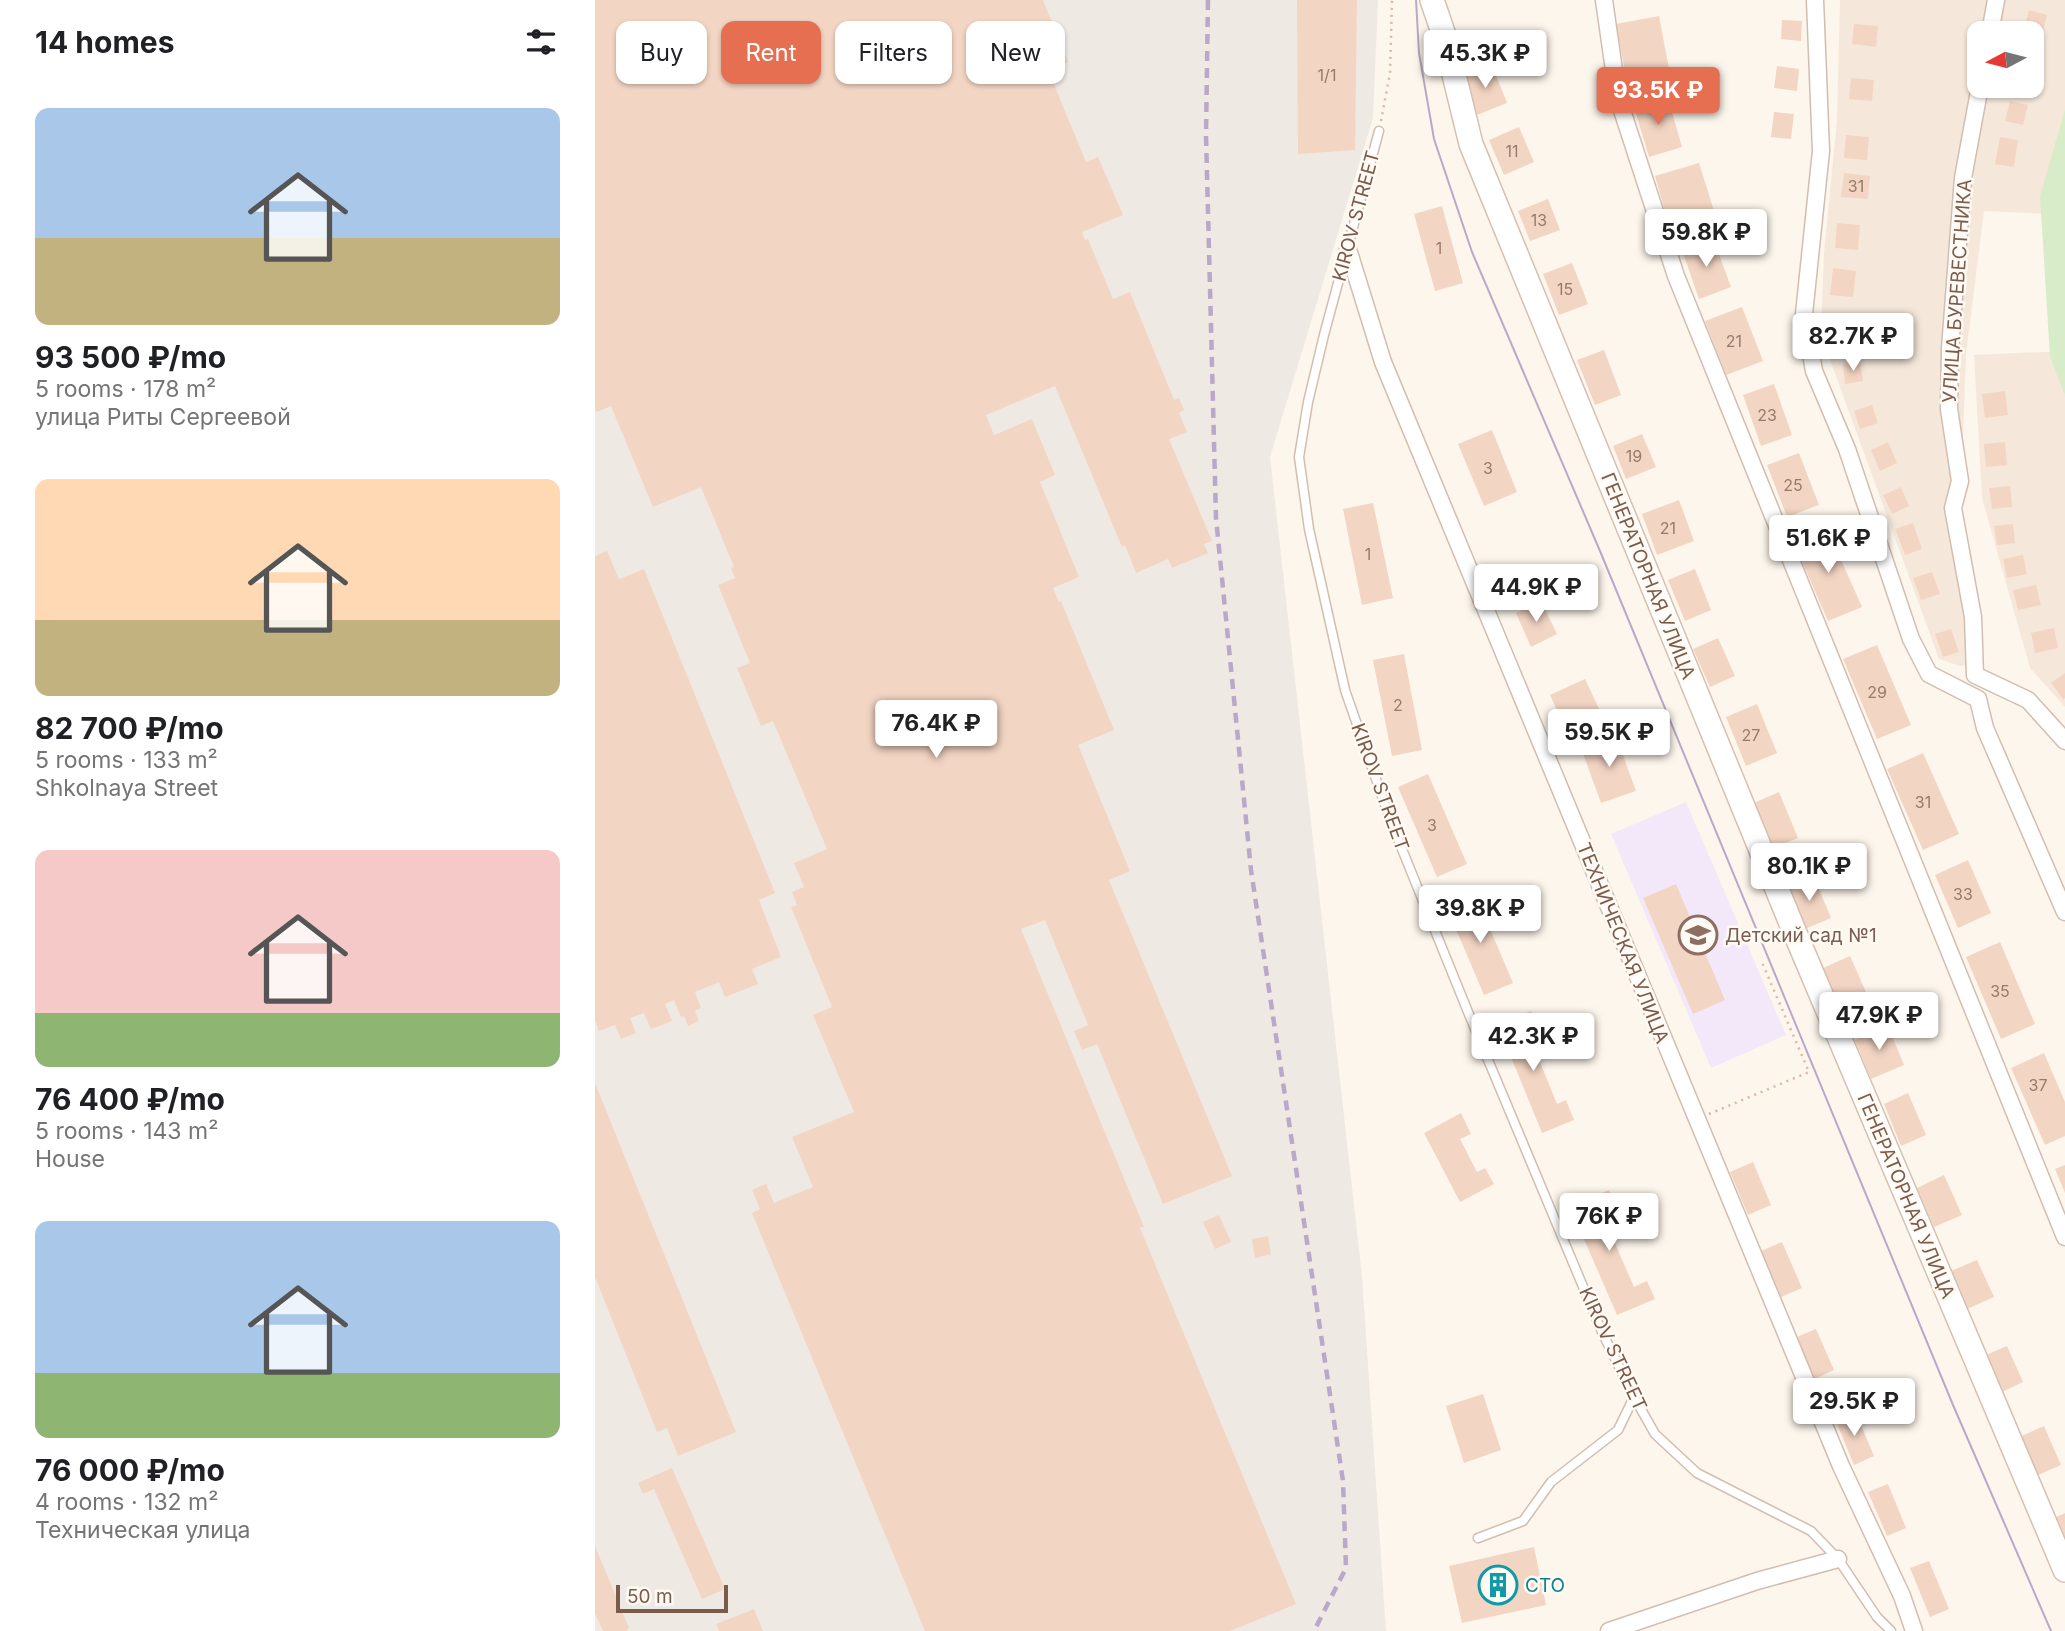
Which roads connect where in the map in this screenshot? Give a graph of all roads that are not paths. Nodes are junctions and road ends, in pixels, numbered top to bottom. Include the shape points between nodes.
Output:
1 (1604, 0) edge
2 (1815, 0) edge
3 (1996, 0) edge
4 (1437, 4) edge
5 (1992, 21) edge
6 (1978, 98) edge
7 (1379, 131) road end
8 (1348, 249) junction
9 (1975, 675) junction
10 (1978, 699) junction
11 (2065, 741) edge
12 (2065, 912) edge
13 (2065, 1237) edge
14 (1634, 1397) junction
15 (1478, 1538) dead end
16 (1838, 1559) junction
17 (2065, 1570) edge
18 (1609, 1631) edge
19 (1891, 1631) edge
20 (1914, 1631) edge

1 - 13 street via 1618,98 1676,276
2 - 10 street via 1821,151 1804,314 1814,371 1847,449 1911,639 1929,674
3 - 5 street
4 - 17 main road, ГЕНЕРАТОРНАЯ УЛИЦА via 1471,144 1795,933
6 - 9 street, УЛИЦА БУРЕВЕСТНИКА via 1963,178 1949,409 1960,481 1953,508 1973,617
7 - 8 lane, KIROV STREET
8 - 14 lane, KIROV STREET via 1308,402 1299,457 1309,529 1345,690 1391,822 1463,999 1602,1332
8 - 20 street, ТЕХНИЧЕСКАЯ УЛИЦА via 1383,362 1841,1466
9 - 10 street, УЛИЦА БУРЕВЕСТНИКА
9 - 11 street via 2028,700
10 - 12 street, УЛИЦА БУРЕВЕСТНИКА via 1985,728
14 - 15 lane via 1618,1430 1551,1482 1523,1521
14 - 16 lane, KIROV STREET via 1655,1434 1696,1473 1811,1531
16 - 18 street
16 - 19 lane, KIROV STREET

